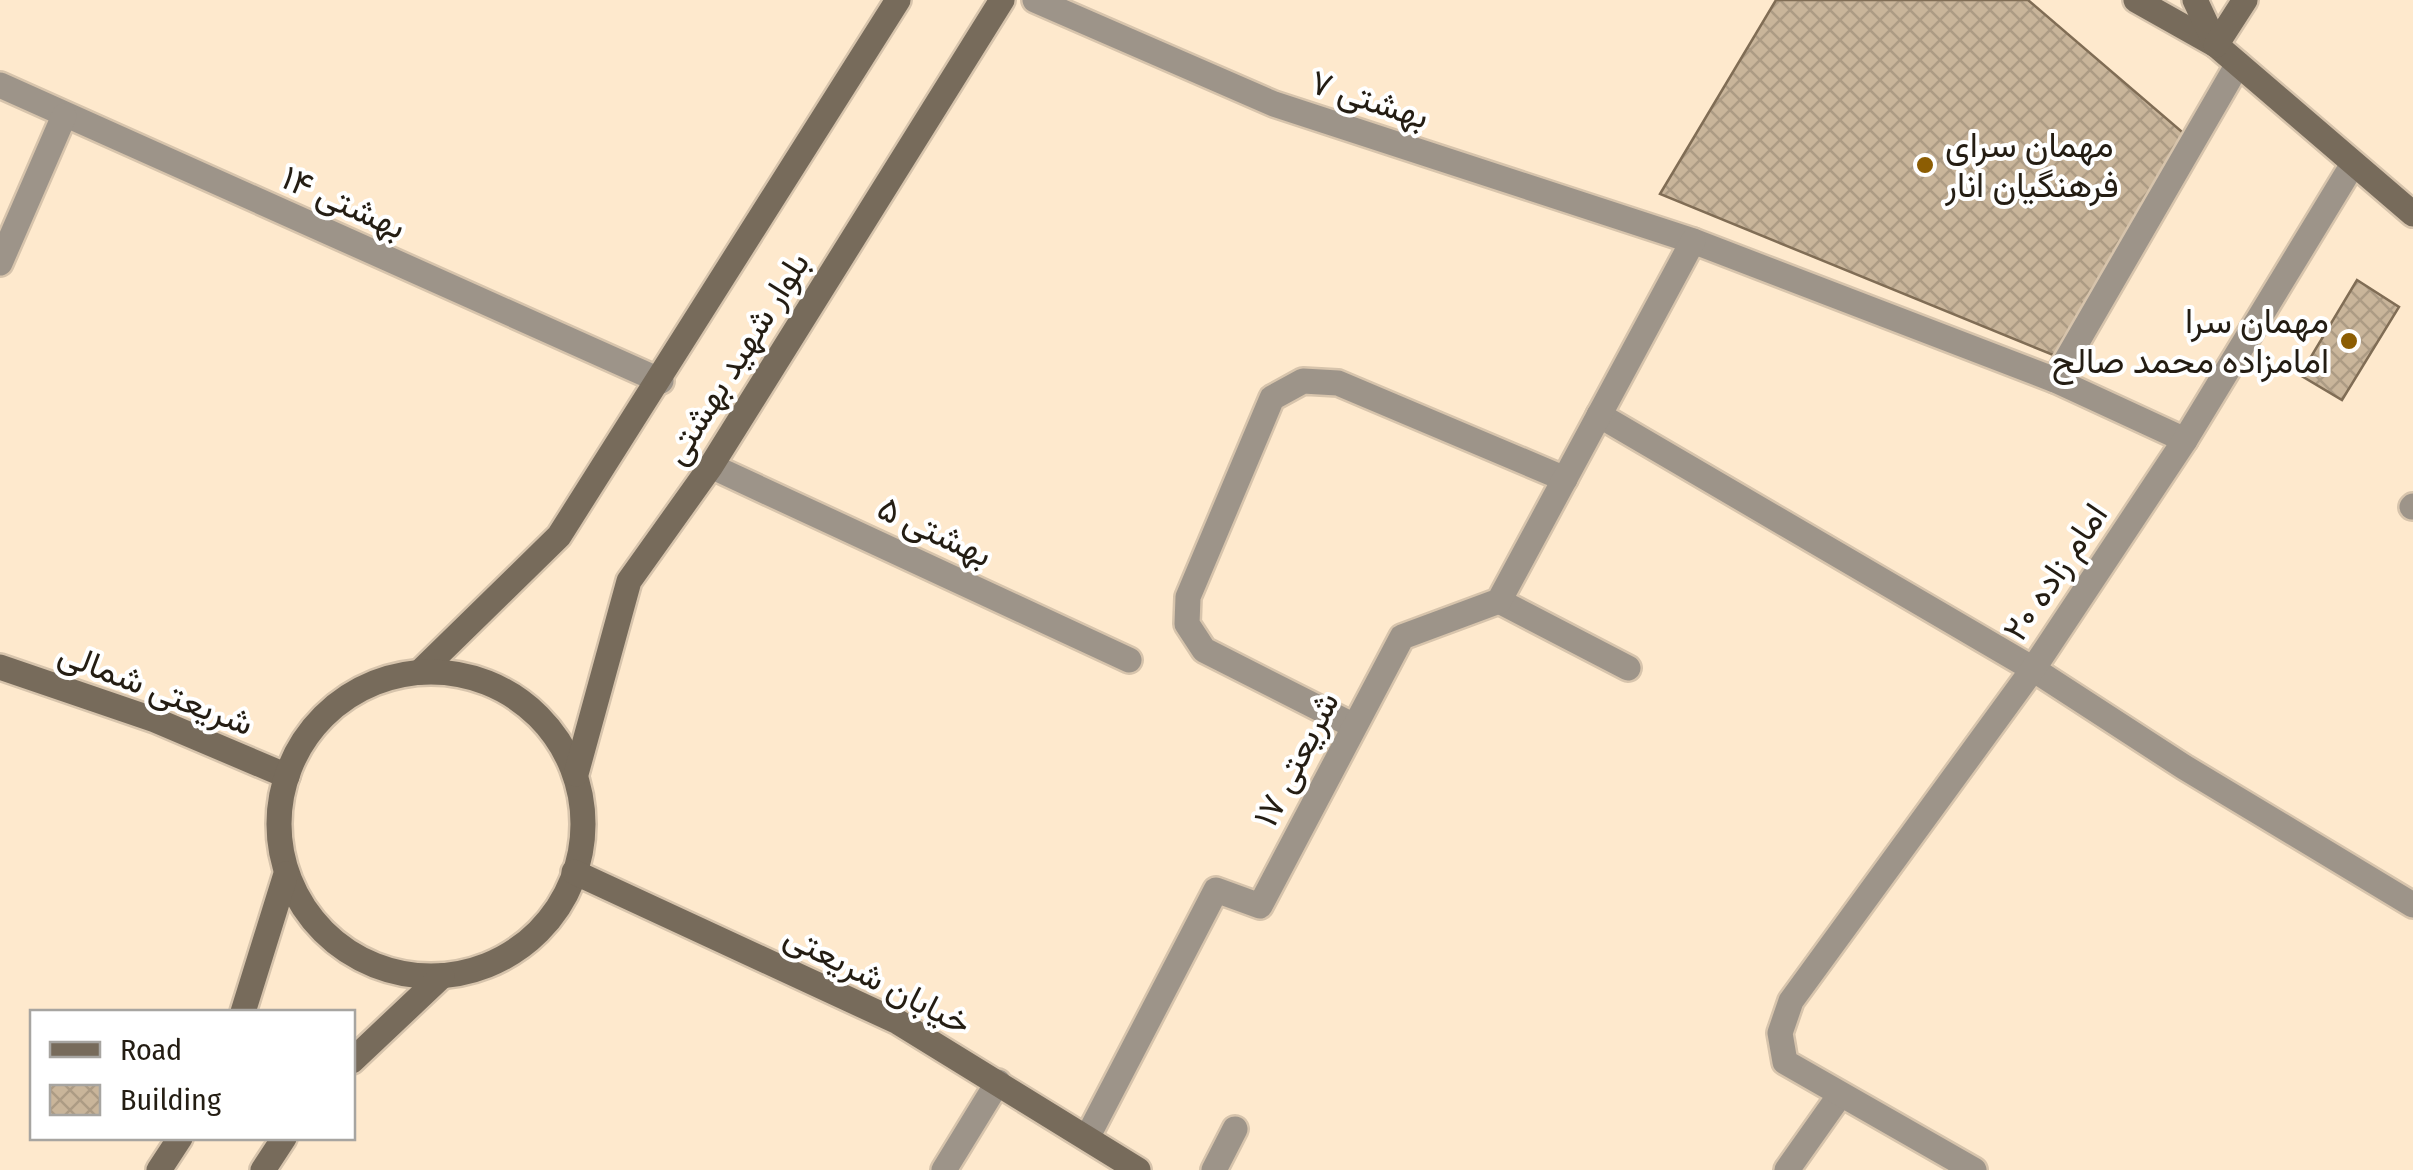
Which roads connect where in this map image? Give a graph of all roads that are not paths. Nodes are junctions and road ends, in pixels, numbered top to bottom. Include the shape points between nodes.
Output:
1 (898, 0) edge
2 (1002, 0) edge
3 (1034, 0) edge
4 (2136, 0) edge
5 (2194, 0) edge
6 (2246, 0) edge
7 (2216, 45) junction
8 (2238, 64) junction
9 (0, 85) edge
10 (64, 116) junction
11 (2353, 164) junction
12 (2413, 214) edge
13 (1692, 241) junction
14 (0, 263) edge
15 (2055, 380) junction
16 (661, 381) junction
17 (1599, 415) junction
18 (2185, 440) junction
19 (711, 466) junction
20 (1565, 479) junction
21 (1499, 601) junction
22 (1129, 660) dead end
23 (0, 666) edge
24 (1628, 668) dead end
25 (2033, 669) junction
26 (420, 672) junction
27 (1352, 725) junction
28 (576, 774) junction
29 (287, 776) junction
30 (574, 872) junction
31 (286, 874) junction
32 (2413, 905) edge
33 (442, 976) junction
34 (244, 1010) edge
35 (355, 1059) edge
36 (998, 1082) junction
37 (1840, 1095) junction
38 (1235, 1129) dead end
39 (1088, 1136) junction
40 (179, 1140) edge
41 (283, 1140) edge
42 (159, 1170) edge
43 (264, 1170) edge
44 (944, 1170) edge
45 (1138, 1170) edge
46 (1214, 1170) edge
47 (1787, 1170) edge
48 (1974, 1170) edge

1 - 16 street, بلوار شهید بهشتی
2 - 19 street, بلوار شهید بهشتی
3 - 13 street, بهشتی ۷ via 1274,104
4 - 7 street
5 - 7 street
6 - 7 street
7 - 8 street
8 - 11 street
8 - 15 street
9 - 10 street, بهشتی ۱۴
10 - 14 street
10 - 16 street, بهشتی ۱۴
11 - 12 street
11 - 18 street, امام زاده ۲۰
13 - 15 street, بهشتی ۷
13 - 17 street
15 - 18 street, بهشتی ۷
16 - 26 street, بلوار شهید بهشتی via 559,536
17 - 20 street
17 - 25 street
18 - 25 street, امام زاده ۲۰
19 - 22 street, بهشتی ۵
19 - 28 street, بلوار شهید بهشتی via 629,581
20 - 21 street
20 - 27 street via 1338,383 1303,381 1272,398 1188,597 1187,624 1204,650
21 - 24 street
21 - 27 street, شریعتی ۱۷ via 1402,637
23 - 29 street, شریعتی شمالی via 156,720
25 - 32 street
25 - 37 street, امام زاده ۲۰ via 1790,1001 1780,1032 1785,1062
26 - 28 street via 460,674 498,686 558,738
26 - 29 street via 381,680 345,698 315,724
27 - 39 street, شریعتی ۱۷ via 1260,906 1216,890
28 - 30 street via 584,813
29 - 31 street via 278,835
30 - 33 street via 547,924 516,950 481,968
30 - 36 street, خیابان شریعتی via 898,1022
31 - 33 street via 330,939 364,961
31 - 34 street
33 - 35 street
36 - 39 street, خیابان شریعتی
36 - 44 street
37 - 47 street
37 - 48 street
38 - 46 street
39 - 45 street, خیابان شریعتی
40 - 42 street
41 - 43 street

